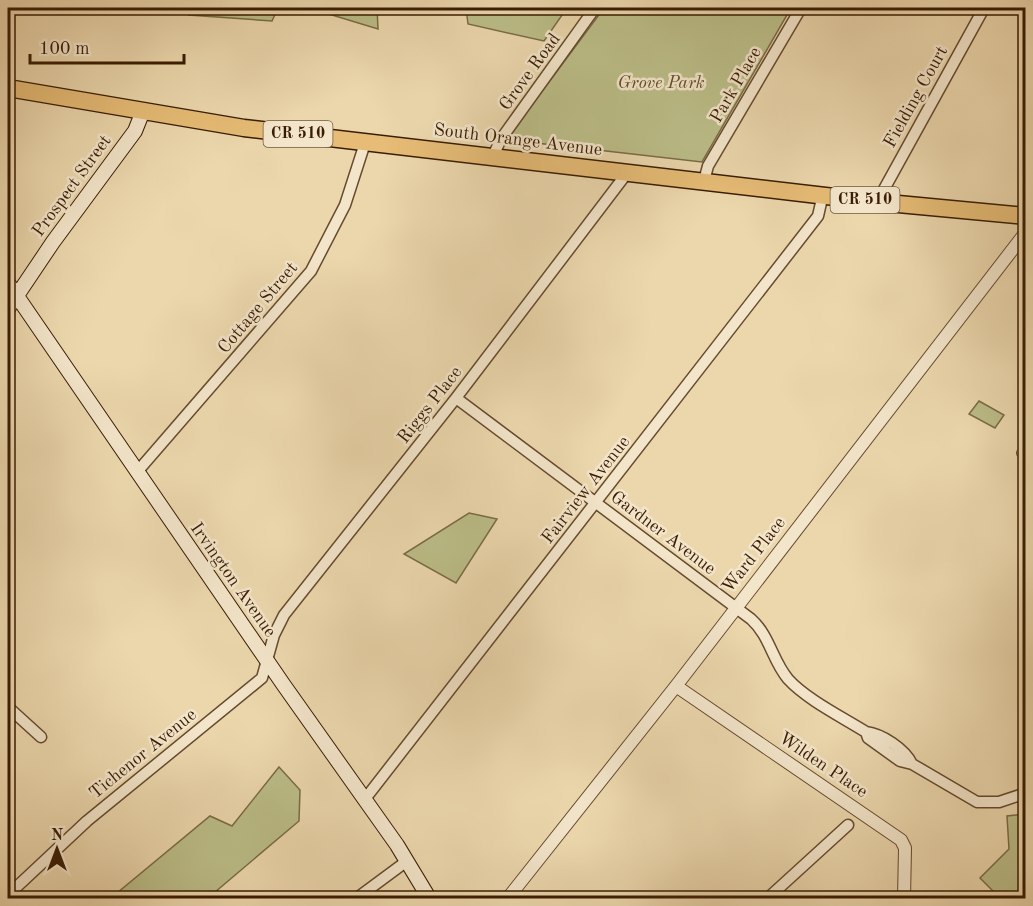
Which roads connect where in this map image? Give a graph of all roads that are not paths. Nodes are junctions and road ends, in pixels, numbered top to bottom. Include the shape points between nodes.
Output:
1 (595, 8) edge
2 (801, 8) edge
3 (984, 8) edge
4 (8, 88) edge
5 (143, 111) junction
6 (365, 143) junction
7 (493, 156) junction
8 (627, 173) junction
9 (704, 181) junction
10 (823, 194) junction
11 (877, 201) junction
12 (1026, 216) edge
13 (1026, 232) edge
14 (8, 283) edge
15 (16, 297) junction
16 (8, 311) edge
17 (456, 398) junction
18 (137, 472) junction
19 (597, 504) junction
20 (736, 608) junction
21 (268, 661) junction
22 (676, 687) junction
23 (8, 707) edge
24 (41, 737) dead end
25 (1026, 793) edge
26 (365, 800) junction
27 (848, 825) dead end
28 (407, 861) junction
29 (8, 895) edge
30 (357, 898) edge
31 (429, 898) edge
32 (508, 898) edge
33 (768, 898) edge
34 (904, 898) edge

1 - 7 street, Grove Road
2 - 9 street, Park Place via 708,166
3 - 11 street, Fielding Court
4 - 5 main road, South Orange Avenue / CR 510
5 - 6 main road, South Orange Avenue / CR 510
5 - 15 main road, Prospect Street via 135,131
6 - 7 main road, South Orange Avenue / CR 510
6 - 18 street, Cottage Street via 345,205 311,271
7 - 8 main road, South Orange Avenue / CR 510
8 - 9 main road, South Orange Avenue / CR 510
8 - 17 street, Riggs Place
9 - 10 main road, South Orange Avenue / CR 510
10 - 11 main road, South Orange Avenue / CR 510
10 - 19 street, Fairview Avenue via 818,216
11 - 12 main road, South Orange Avenue / CR 510
13 - 20 street, Ward Place
14 - 15 main road, Irvington Avenue
15 - 16 street, Prospect Street
15 - 18 main road, Irvington Avenue
17 - 19 street, Gardner Avenue
17 - 21 street, Riggs Place via 284,615
18 - 21 main road, Irvington Avenue
19 - 20 street, Gardner Avenue
19 - 26 street, Fairview Avenue
20 - 22 street, Ward Place
20 - 25 street, Gardner Avenue via 760,628 780,668 795,686 866,732 868,738 900,761 978,802 999,802
21 - 26 main road, Irvington Avenue
21 - 29 street, Tichenor Avenue via 262,678 95,814
22 - 32 street, Ward Place
22 - 34 street, Wilden Place via 901,840 905,848
23 - 24 street
26 - 28 main road, Irvington Avenue
27 - 33 street
28 - 30 street
28 - 31 main road, Irvington Avenue

